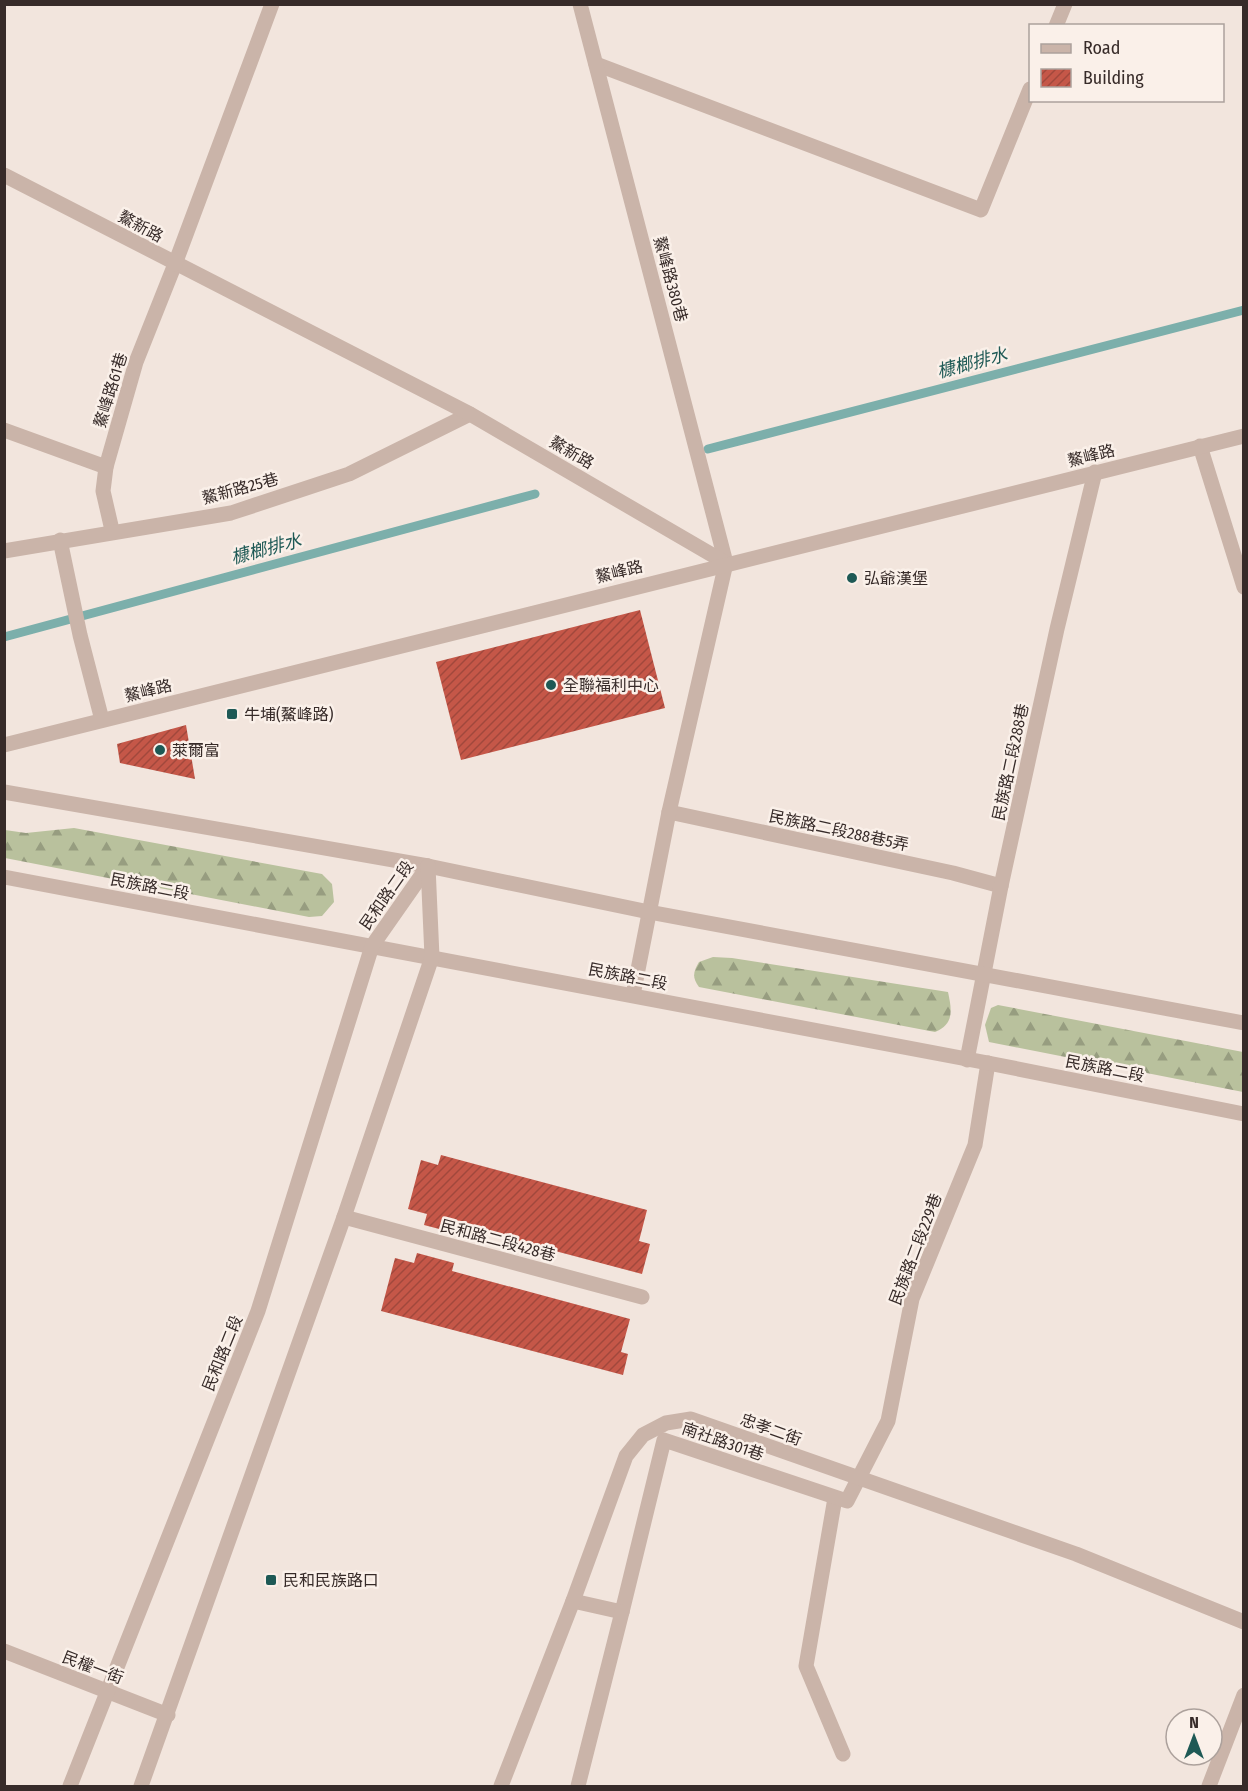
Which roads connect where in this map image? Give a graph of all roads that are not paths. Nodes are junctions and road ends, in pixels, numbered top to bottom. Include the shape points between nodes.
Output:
1 (272, 4) edge
2 (580, 4) edge
3 (1065, 4) edge
4 (1057, 24) edge
5 (596, 64) junction
6 (1029, 91) edge
7 (4, 174) edge
8 (176, 264) junction
9 (470, 414) junction
10 (4, 430) edge
11 (1244, 436) edge
12 (1200, 446) junction
13 (106, 466) junction
14 (1095, 472) junction
15 (112, 530) junction
16 (60, 540) junction
17 (4, 551) edge
18 (726, 563) junction
19 (1244, 587) edge
20 (102, 720) junction
21 (4, 745) edge
22 (4, 792) edge
23 (669, 812) junction
24 (428, 866) junction
25 (4, 878) edge
26 (1001, 886) junction
27 (649, 912) junction
28 (372, 946) junction
29 (432, 957) junction
30 (986, 975) junction
31 (633, 995) junction
32 (1244, 1023) edge
33 (967, 1060) junction
34 (988, 1063) junction
35 (1244, 1114) edge
36 (344, 1217) junction
37 (642, 1297) dead end
38 (858, 1479) junction
39 (835, 1498) junction
40 (573, 1601) junction
41 (622, 1612) junction
42 (1244, 1622) edge
43 (4, 1651) edge
44 (106, 1691) junction
45 (1244, 1695) edge
46 (168, 1716) junction
47 (843, 1754) dead end
48 (70, 1786) edge
49 (141, 1786) edge
50 (501, 1786) edge
51 (578, 1786) edge
52 (1209, 1786) edge

1 - 8 street, 鰲峰路61巷
2 - 5 street, 鰲峰路380巷
3 - 4 street
5 - 6 street via 981,210
5 - 18 street, 鰲峰路380巷
7 - 8 street, 鰲新路
8 - 9 street, 鰲新路
8 - 13 street, 鰲峰路61巷 via 136,362
9 - 15 street, 鰲新路25巷 via 349,474 231,513
9 - 18 street, 鰲新路
10 - 13 street
11 - 12 street, 鰲峰路
12 - 14 street, 鰲峰路
12 - 19 street
13 - 15 street, 鰲峰路61巷 via 103,491
14 - 18 street, 鰲峰路
14 - 26 street, 民族路二段288巷
15 - 16 street, 鰲新路25巷
16 - 17 street, 鰲新路25巷
16 - 20 street
18 - 20 street, 鰲峰路
18 - 23 street
20 - 21 street, 鰲峰路
22 - 24 street
23 - 26 street, 民族路二段288巷5弄
23 - 27 street
24 - 27 street
24 - 28 street, 民和路二段
24 - 29 street, 民和路二段
25 - 28 street, 民族路二段
26 - 30 street, 民族路二段288巷
27 - 30 street
27 - 31 street
28 - 29 street, 民族路二段
28 - 44 street, 民和路二段 via 258,1311
29 - 31 street, 民族路二段
29 - 36 street, 民和路二段
30 - 32 street
30 - 33 street, 民族路二段288巷
31 - 33 street, 民族路二段
33 - 34 street, 民族路二段
34 - 35 street, 民族路二段
34 - 38 street, 民族路二段229巷 via 975,1144 912,1299 888,1421
36 - 37 street, 民和路二段428巷
36 - 46 street, 民和路二段
38 - 39 street via 847,1501
38 - 40 street, 忠孝二街 via 691,1419 666,1423 644,1436 626,1456
38 - 42 street, 忠孝二街 via 1076,1554
39 - 41 street, 南社路301巷 via 664,1440
39 - 47 street via 806,1666
40 - 41 street
40 - 50 street, 忠孝二街
41 - 51 street, 南社路301巷
43 - 44 street, 民權一街
44 - 46 street, 民權一街
44 - 48 street, 民和路二段
45 - 52 street
46 - 49 street, 民和路二段

